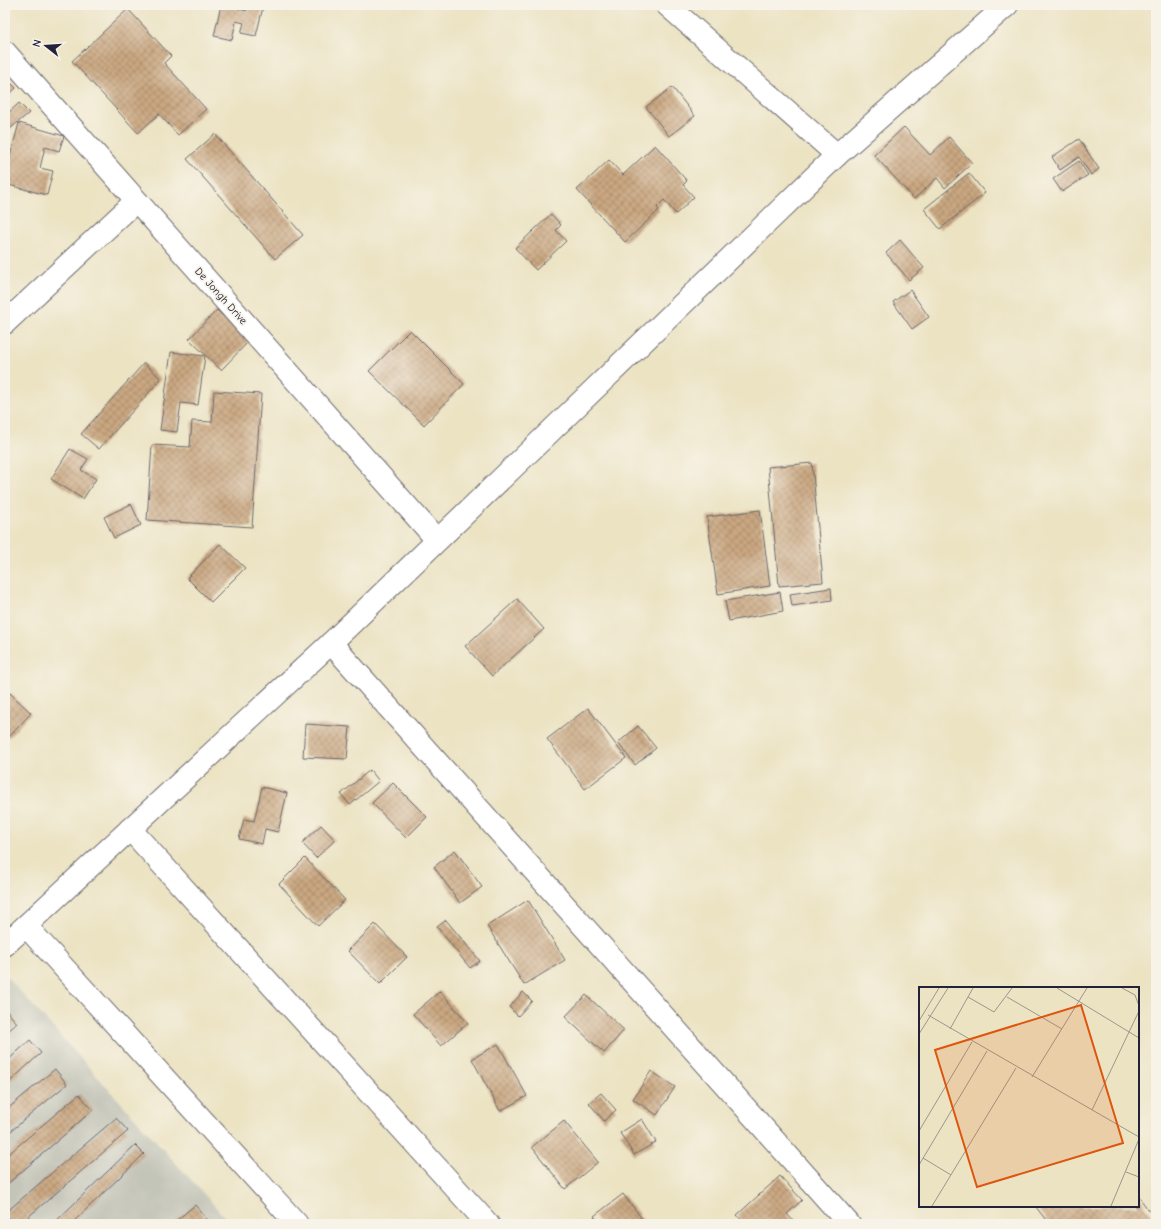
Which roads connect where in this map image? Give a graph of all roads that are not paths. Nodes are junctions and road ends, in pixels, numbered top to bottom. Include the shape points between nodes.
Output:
1 (667, 5) edge
2 (1007, 5) edge
3 (5, 52) edge
4 (837, 155) junction
5 (136, 200) junction
6 (5, 323) edge
7 (437, 540) junction
8 (331, 643) junction
9 (130, 829) junction
10 (26, 926) junction
11 (5, 945) edge
12 (297, 1224) edge
13 (488, 1224) edge
14 (849, 1224) edge

1 - 4 street
2 - 4 street
3 - 5 street, De Jongh Drive
4 - 7 street
5 - 6 street
5 - 7 street, De Jongh Drive
7 - 8 street
8 - 9 street
8 - 14 street
9 - 10 street
9 - 13 street
10 - 11 street
10 - 12 street

